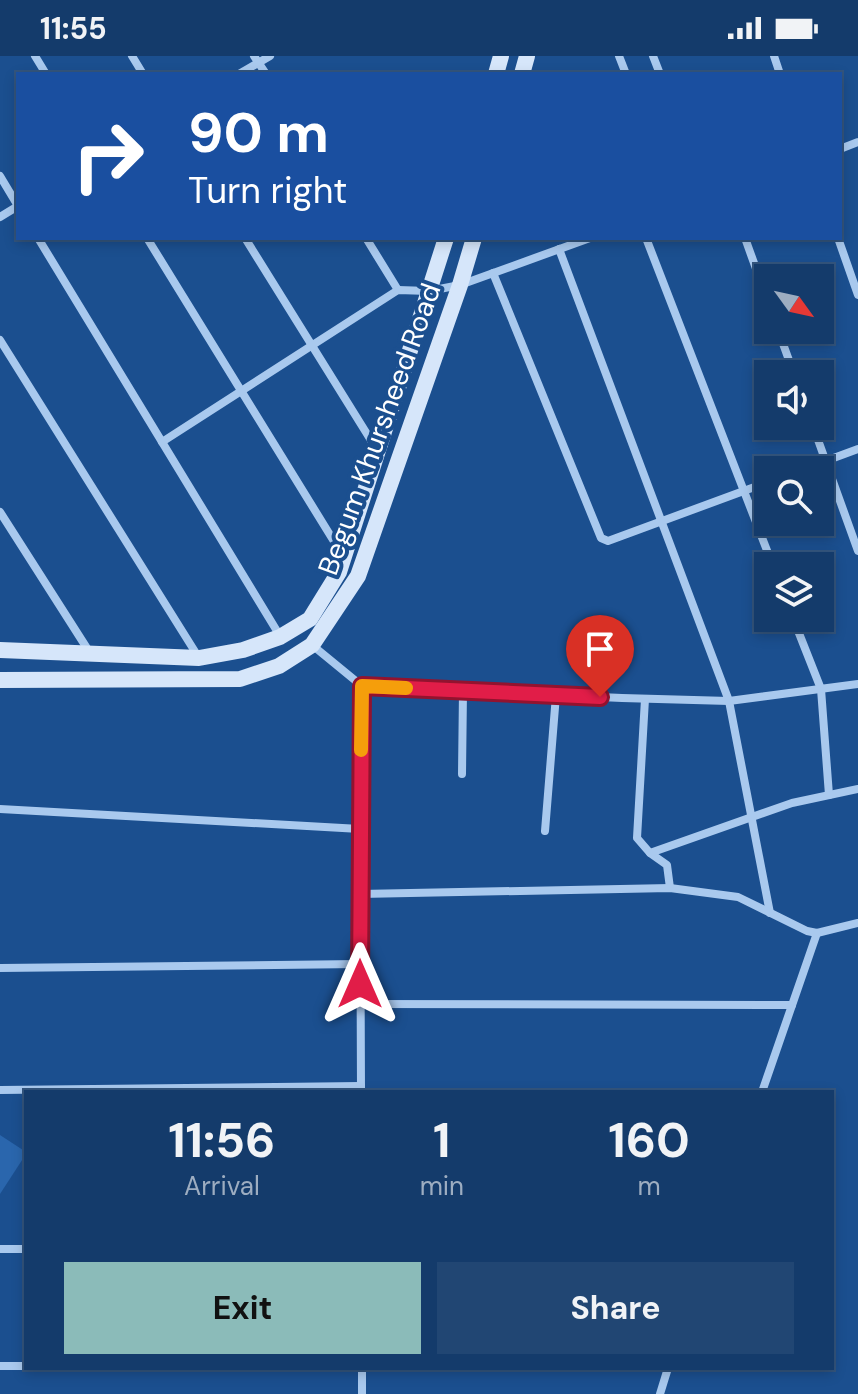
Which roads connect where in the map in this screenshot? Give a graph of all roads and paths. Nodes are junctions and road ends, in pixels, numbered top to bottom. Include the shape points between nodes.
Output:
1 (270, 56) edge
2 (256, 59) edge
3 (0, 176) edge
4 (16, 203) edge
5 (39, 240) edge
6 (148, 240) edge
7 (246, 240) edge
8 (367, 240) edge
9 (445, 240) edge
10 (473, 240) edge
11 (584, 240) edge
12 (647, 240) edge
13 (746, 240) edge
14 (839, 240) edge
15 (559, 249) junction
16 (754, 264) edge
17 (493, 273) junction
18 (460, 285) junction
19 (398, 290) junction
20 (429, 291) junction
21 (858, 295) edge
22 (0, 340) edge
23 (312, 345) junction
24 (241, 391) junction
25 (162, 442) junction
26 (858, 449) edge
27 (378, 451) junction
28 (834, 458) edge
29 (834, 486) edge
30 (754, 487) edge
31 (744, 491) junction
32 (0, 512) edge
33 (661, 522) junction
34 (858, 551) edge
35 (768, 552) edge
36 (344, 556) junction
37 (799, 632) edge
38 (280, 637) junction
39 (312, 645) junction
40 (0, 650) edge
41 (90, 653) junction
42 (199, 658) junction
43 (0, 680) edge
44 (858, 684) edge
45 (362, 686) junction
46 (821, 689) junction
47 (463, 691) junction
48 (556, 695) junction
49 (645, 699) junction
50 (729, 701) junction
51 (462, 774) dead end
52 (858, 789) edge
53 (829, 795) junction
54 (0, 809) edge
55 (752, 817) junction
56 (360, 829) junction
57 (545, 831) dead end
58 (650, 853) junction
59 (670, 888) junction
60 (360, 894) junction
61 (770, 913) junction
62 (858, 923) edge
63 (817, 933) junction
64 (360, 964) junction
65 (0, 968) edge
66 (360, 1004) junction
67 (792, 1005) junction
68 (361, 1089) edge
69 (0, 1090) edge
70 (763, 1090) edge
71 (0, 1249) edge
72 (24, 1249) edge
73 (0, 1366) edge
74 (24, 1366) edge
75 (362, 1370) edge
76 (667, 1370) edge
77 (362, 1394) edge
78 (660, 1394) edge

1 - 2 street
3 - 4 street
5 - 25 street
6 - 24 street
7 - 23 street
8 - 19 street
9 - 20 main road
10 - 18 main road, Begum Khursheed Road
11 - 15 street
12 - 31 street
13 - 16 street
14 - 21 street
15 - 17 street
15 - 33 street
17 - 18 street
17 - 33 street via 601,538 608,541
18 - 20 street
18 - 39 main road, Begum Khursheed Road via 358,576
19 - 20 street
19 - 23 street
20 - 27 main road
22 - 42 street
23 - 24 street
23 - 27 street
24 - 25 street
24 - 36 street
25 - 38 street
26 - 28 street
27 - 36 main road
29 - 34 street
30 - 31 street
31 - 33 street
31 - 35 street
32 - 41 street
33 - 50 street
36 - 38 main road via 310,619
37 - 46 street
38 - 42 main road
39 - 43 main road, Begum Khursheed Road via 279,666 240,679
39 - 45 street
40 - 41 main road
41 - 42 main road
44 - 46 street
45 - 47 street
45 - 56 street
46 - 50 street
46 - 53 street
47 - 48 street
47 - 51 street
48 - 49 street
48 - 57 street
49 - 50 street
49 - 58 street via 637,838
50 - 55 street
52 - 53 street
53 - 55 street
54 - 56 street
55 - 58 street
55 - 61 street
56 - 60 street
58 - 59 street via 667,865
59 - 60 street
59 - 61 street via 738,897
60 - 64 street
61 - 63 street
62 - 63 street
63 - 67 street
64 - 65 street
64 - 66 street
66 - 67 street
66 - 68 street
67 - 70 street
68 - 69 street
71 - 72 street
73 - 74 street
75 - 77 street
76 - 78 street

